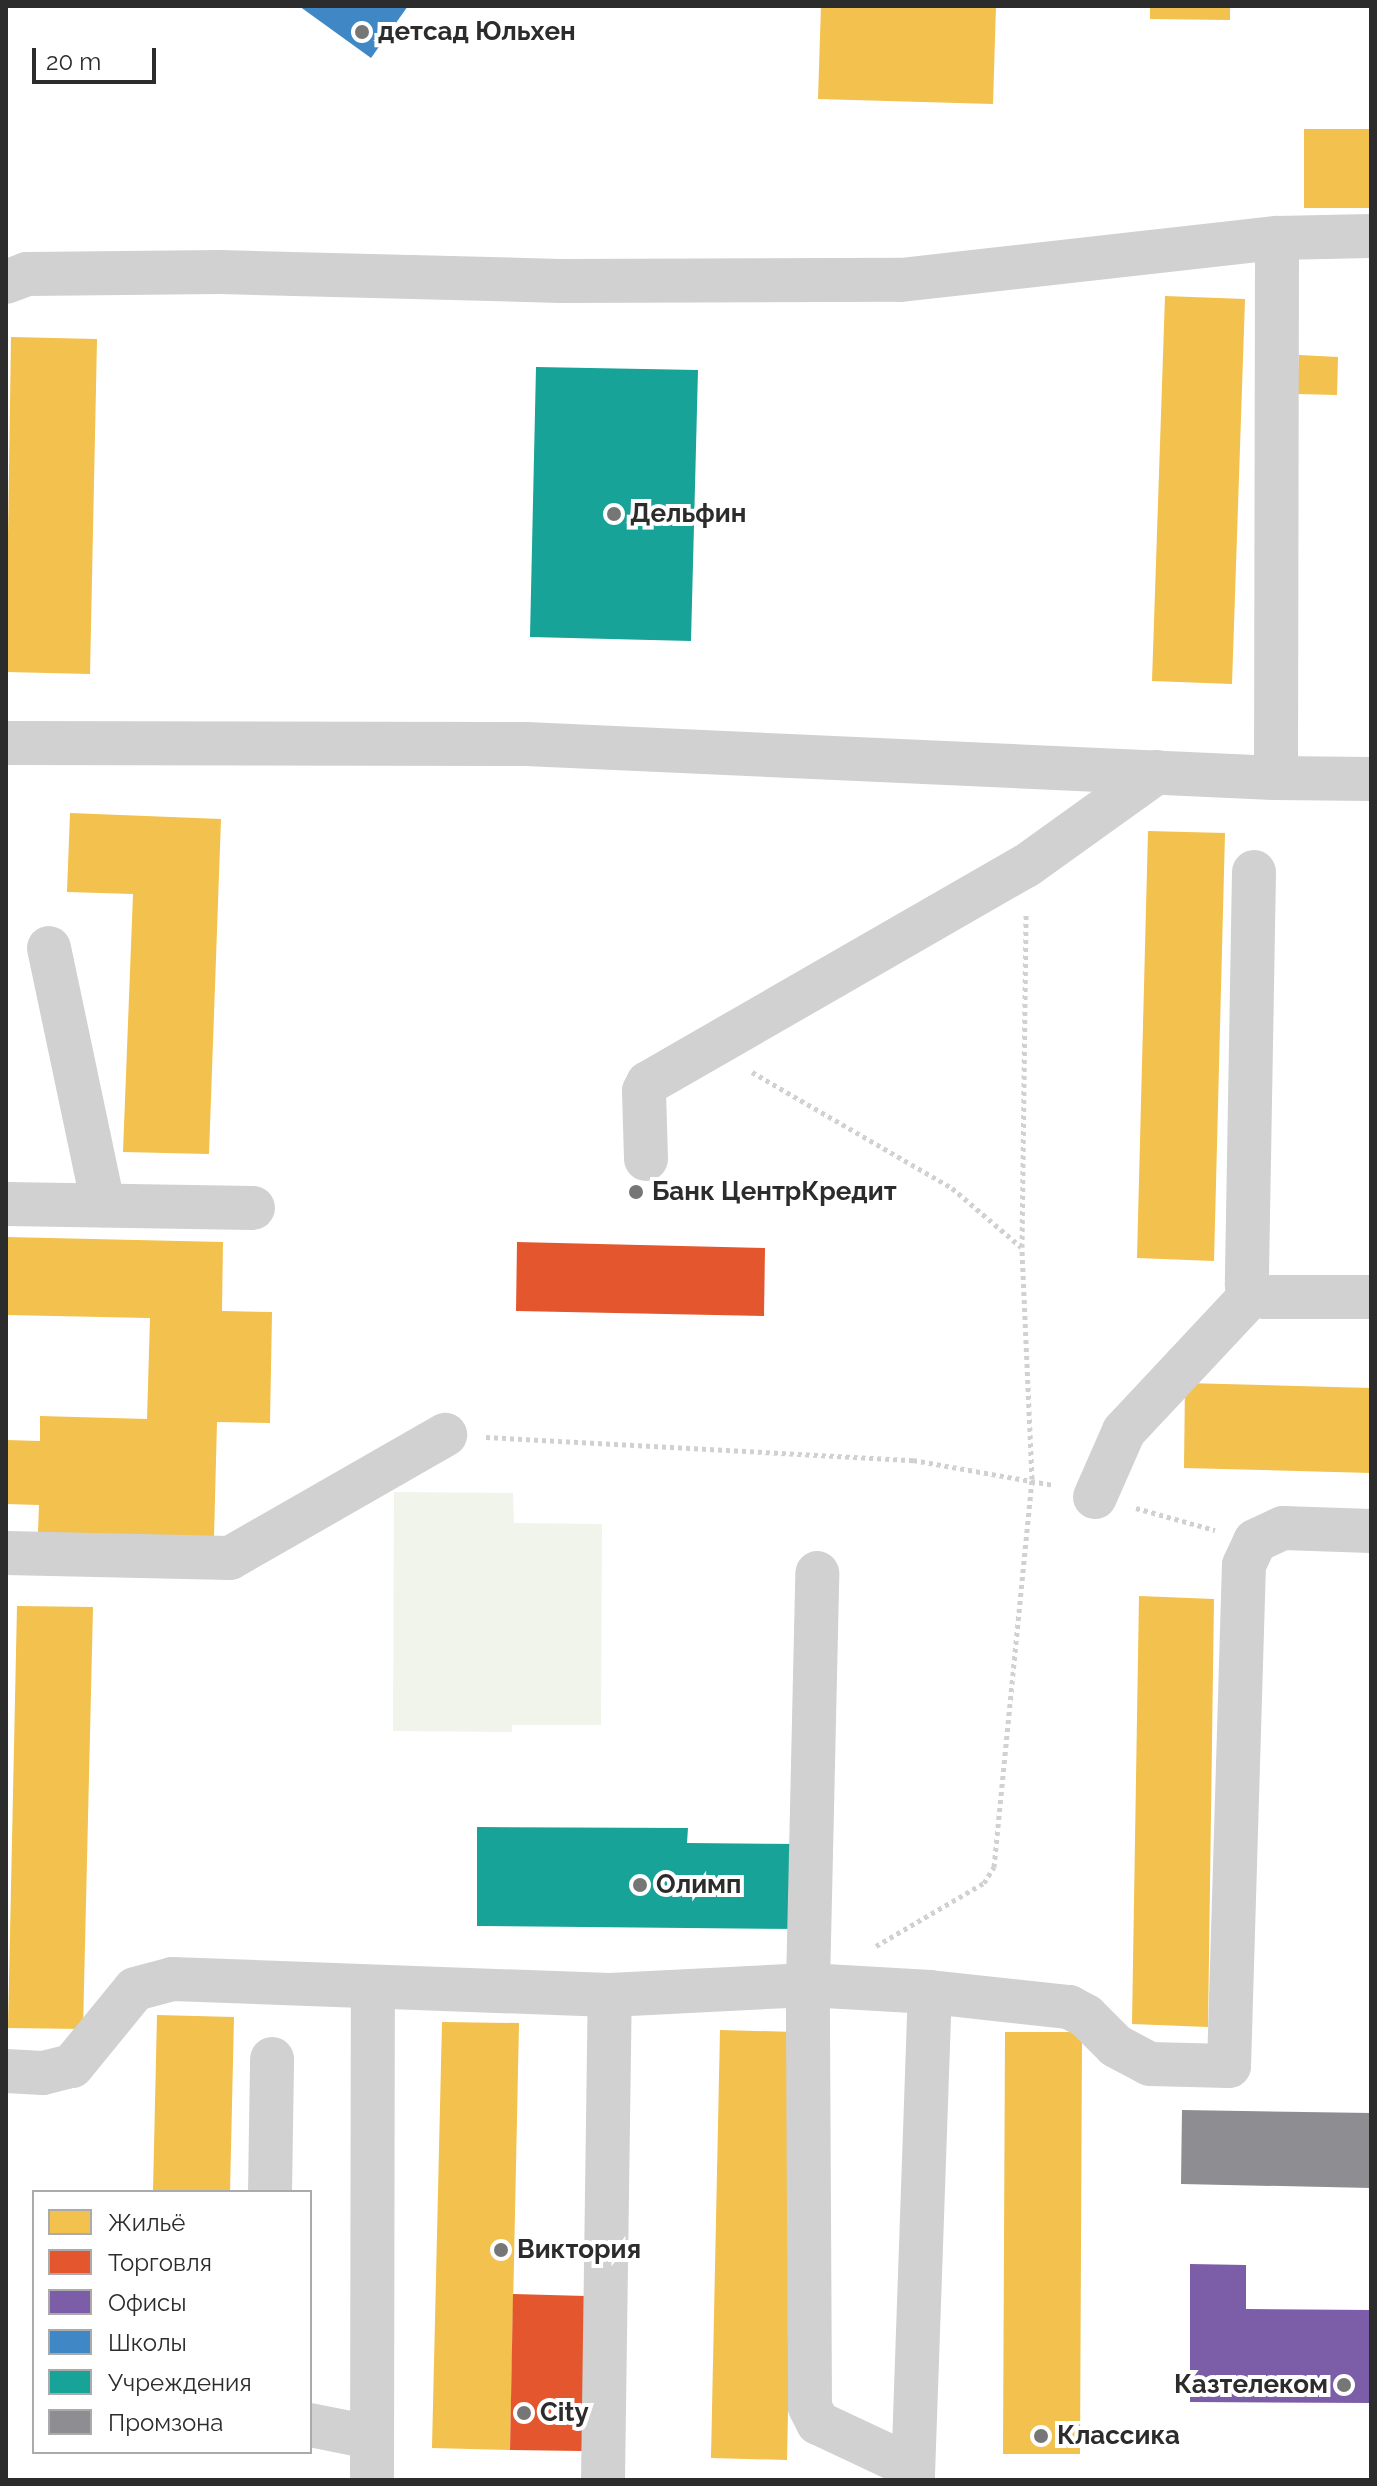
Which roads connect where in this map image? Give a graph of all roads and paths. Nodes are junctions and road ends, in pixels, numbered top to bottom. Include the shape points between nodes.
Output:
1 (1371, 236) edge
2 (1277, 238) junction
3 (6, 282) edge
4 (6, 743) edge
5 (1157, 772) junction
6 (1276, 778) junction
7 (1371, 779) edge
8 (1026, 866) junction
9 (1254, 872) dead end
10 (49, 948) dead end
11 (711, 1047) junction
12 (646, 1159) dead end
13 (6, 1204) edge
14 (103, 1205) junction
15 (253, 1208) dead end
16 (1022, 1247) junction
17 (1252, 1294) junction
18 (1371, 1297) edge
19 (445, 1435) joint
20 (1032, 1479) junction
21 (1095, 1497) junction
22 (1371, 1531) edge
23 (1255, 1541) junction
24 (6, 1553) edge
25 (817, 1573) dead end
26 (808, 1985) junction
27 (373, 1988) junction
28 (930, 1992) junction
29 (610, 1995) junction
30 (272, 2059) dead end
31 (6, 2071) edge
32 (270, 2190) edge
33 (312, 2425) edge
34 (370, 2437) junction
35 (913, 2477) edge
36 (372, 2480) edge
37 (603, 2480) edge

1 - 2 lane
2 - 3 lane via 901,280 561,281 205,272 27,274
2 - 6 lane
4 - 5 lane via 526,744
5 - 6 lane
5 - 8 lane
6 - 7 lane
8 - 11 lane
8 - 16 path
9 - 17 lane via 1247,1285
10 - 14 lane
11 - 12 lane via 648,1083
11 - 16 path via 952,1188
13 - 14 lane
14 - 15 lane
16 - 20 path
17 - 18 lane
17 - 21 lane via 1124,1431
19 - 20 path via 913,1460
19 - 24 lane via 230,1558
20 - 21 path
20 - 26 path via 994,1867 984,1883
21 - 23 path
22 - 23 lane via 1283,1528
23 - 28 lane via 1244,1565 1229,2066 1150,2064 1116,2046 1069,2007
25 - 26 lane
26 - 28 lane
26 - 29 lane
26 - 35 lane via 810,2407 818,2423 895,2459
27 - 29 lane
27 - 31 lane via 172,1979 135,1989 72,2066 43,2073
27 - 34 lane
28 - 35 lane
29 - 37 lane
30 - 32 lane
33 - 34 lane
34 - 36 lane

